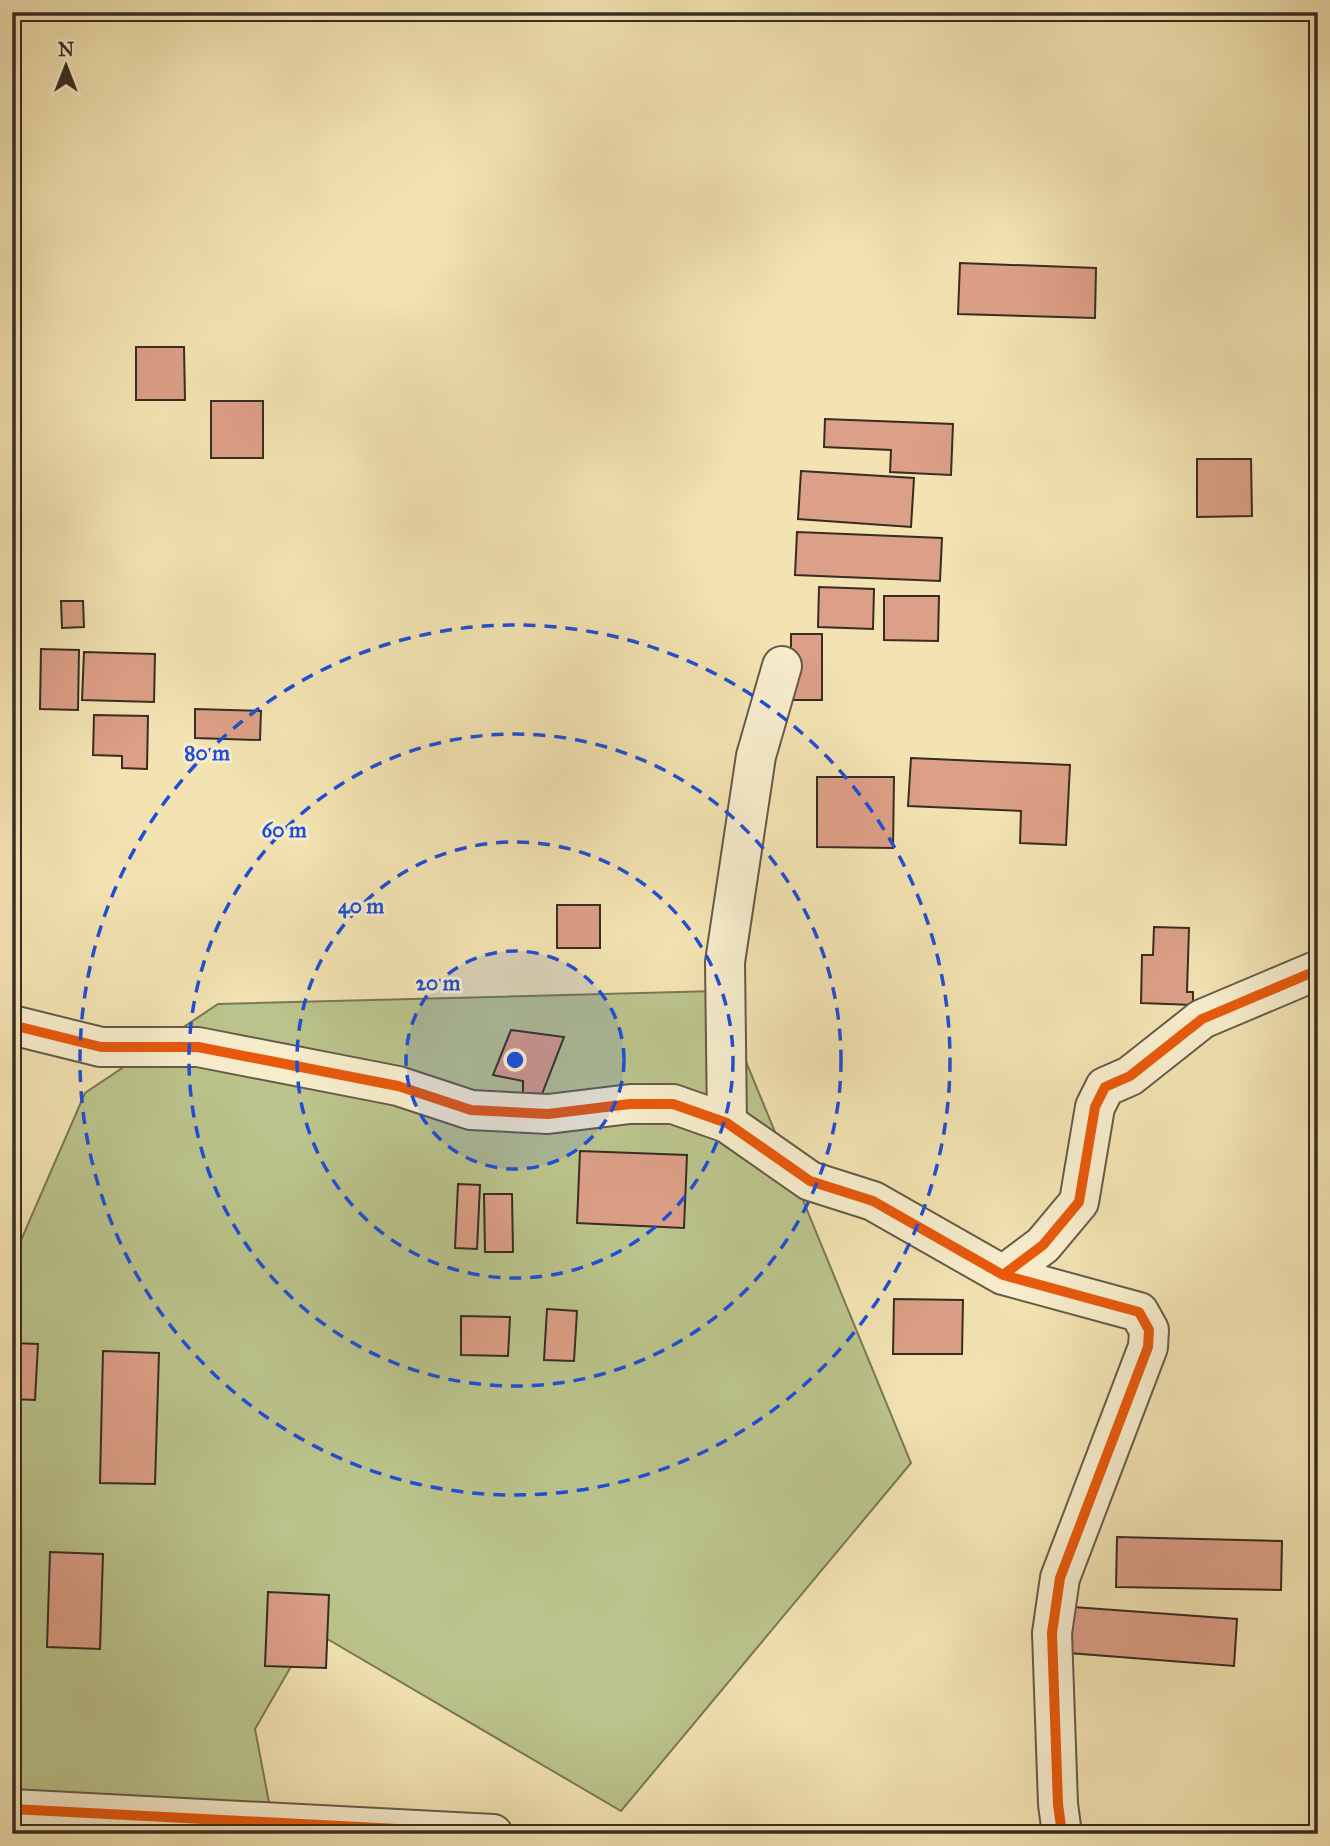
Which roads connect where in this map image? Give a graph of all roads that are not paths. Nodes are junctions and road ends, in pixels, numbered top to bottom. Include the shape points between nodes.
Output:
1 (782, 666) dead end
2 (1318, 970) edge
3 (12, 1025) edge
4 (727, 1123) junction
5 (1003, 1275) junction
6 (12, 1809) edge
7 (493, 1834) edge
8 (1062, 1834) edge

1 - 4 street via 757,756 725,962
2 - 5 street via 1202,1019 1130,1076 1105,1087 1095,1107 1079,1202 1043,1245
3 - 4 street via 101,1047 198,1047 398,1086 471,1110 548,1114 673,1104
4 - 5 street via 810,1181 873,1201
5 - 8 street via 1139,1312 1149,1330 1149,1347 1060,1578 1052,1633
6 - 7 street

